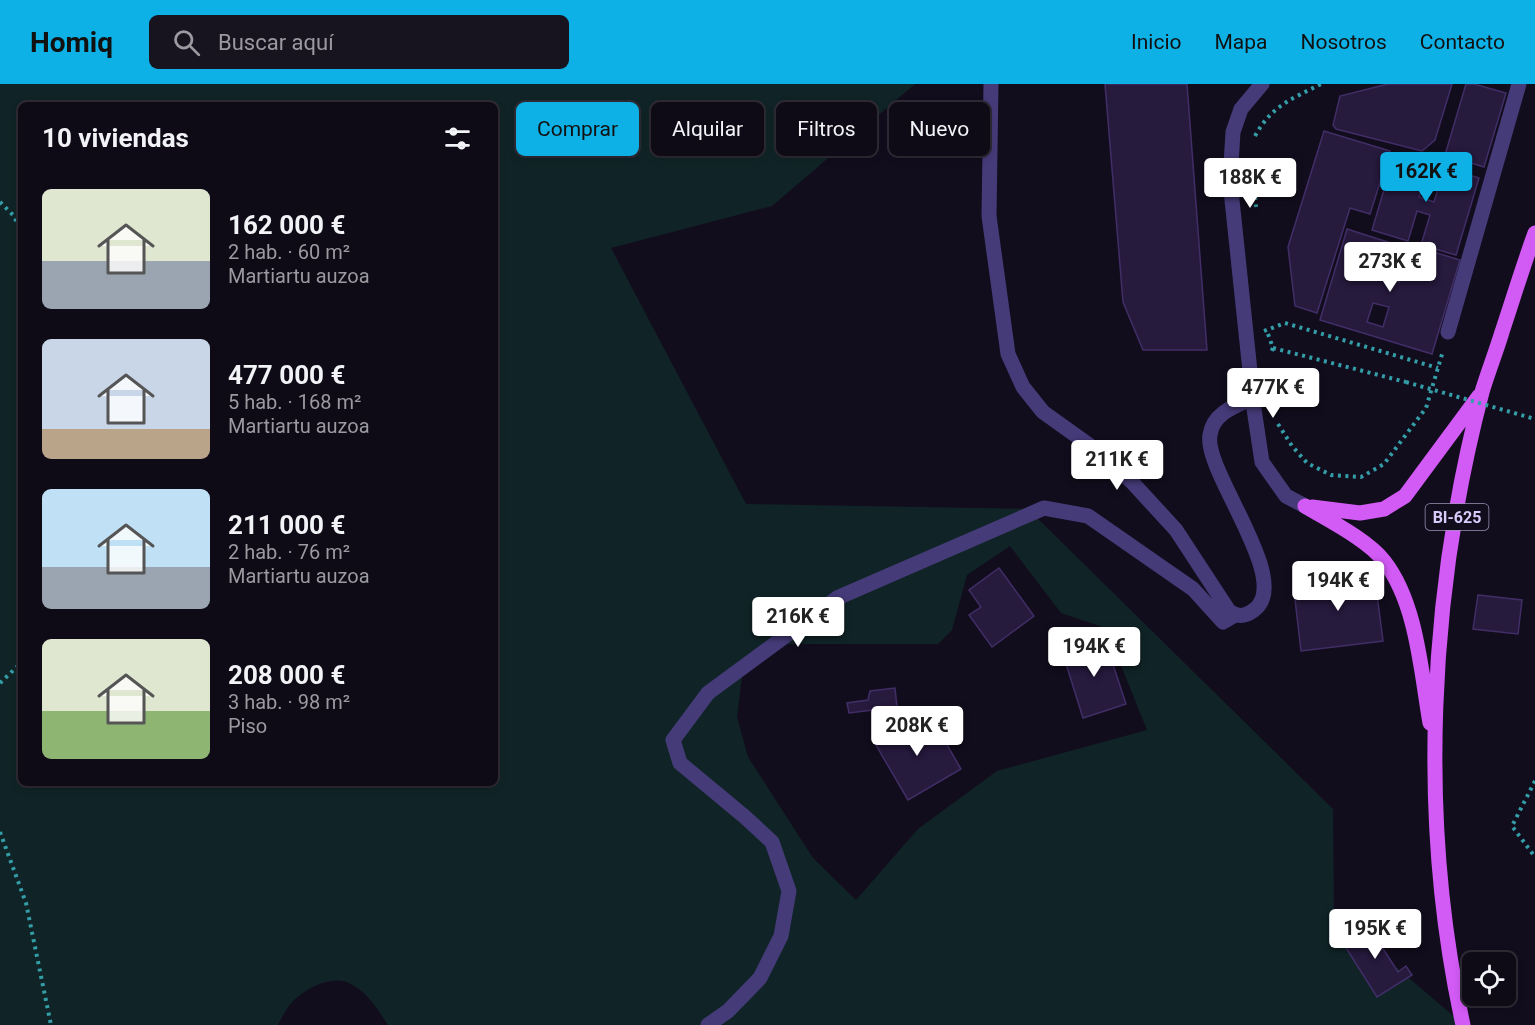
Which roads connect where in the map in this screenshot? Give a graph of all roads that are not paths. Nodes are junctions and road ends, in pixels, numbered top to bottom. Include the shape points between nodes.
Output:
1 (991, 84) edge
2 (1262, 84) edge
3 (1519, 84) edge
4 (1535, 233) edge
5 (1448, 332) road end
6 (1483, 391) junction
7 (1253, 398) junction
8 (1305, 506) junction
9 (1235, 615) junction
10 (1435, 754) junction
11 (708, 1025) edge
12 (1463, 1025) edge

1 - 9 street via 989,216 1008,354 1023,387 1043,412 1131,481 1176,530
2 - 7 street via 1241,109 1233,132 1230,181
3 - 5 street
4 - 6 main road, BI-625
6 - 8 main road via 1405,496 1384,509 1360,513
6 - 10 main road, BI-625 via 1462,482 1449,565 1440,644
7 - 8 street via 1262,462 1286,496
7 - 9 street via 1220,414 1210,435 1210,451 1263,570 1261,603 1248,614
8 - 10 main road via 1384,560 1403,592
9 - 11 street via 1223,622 1193,589 1088,516 1044,508 837,598 708,693 674,740 680,764 772,842 789,891 781,936 760,978 728,1011
10 - 12 main road, BI-625 via 1438,853

